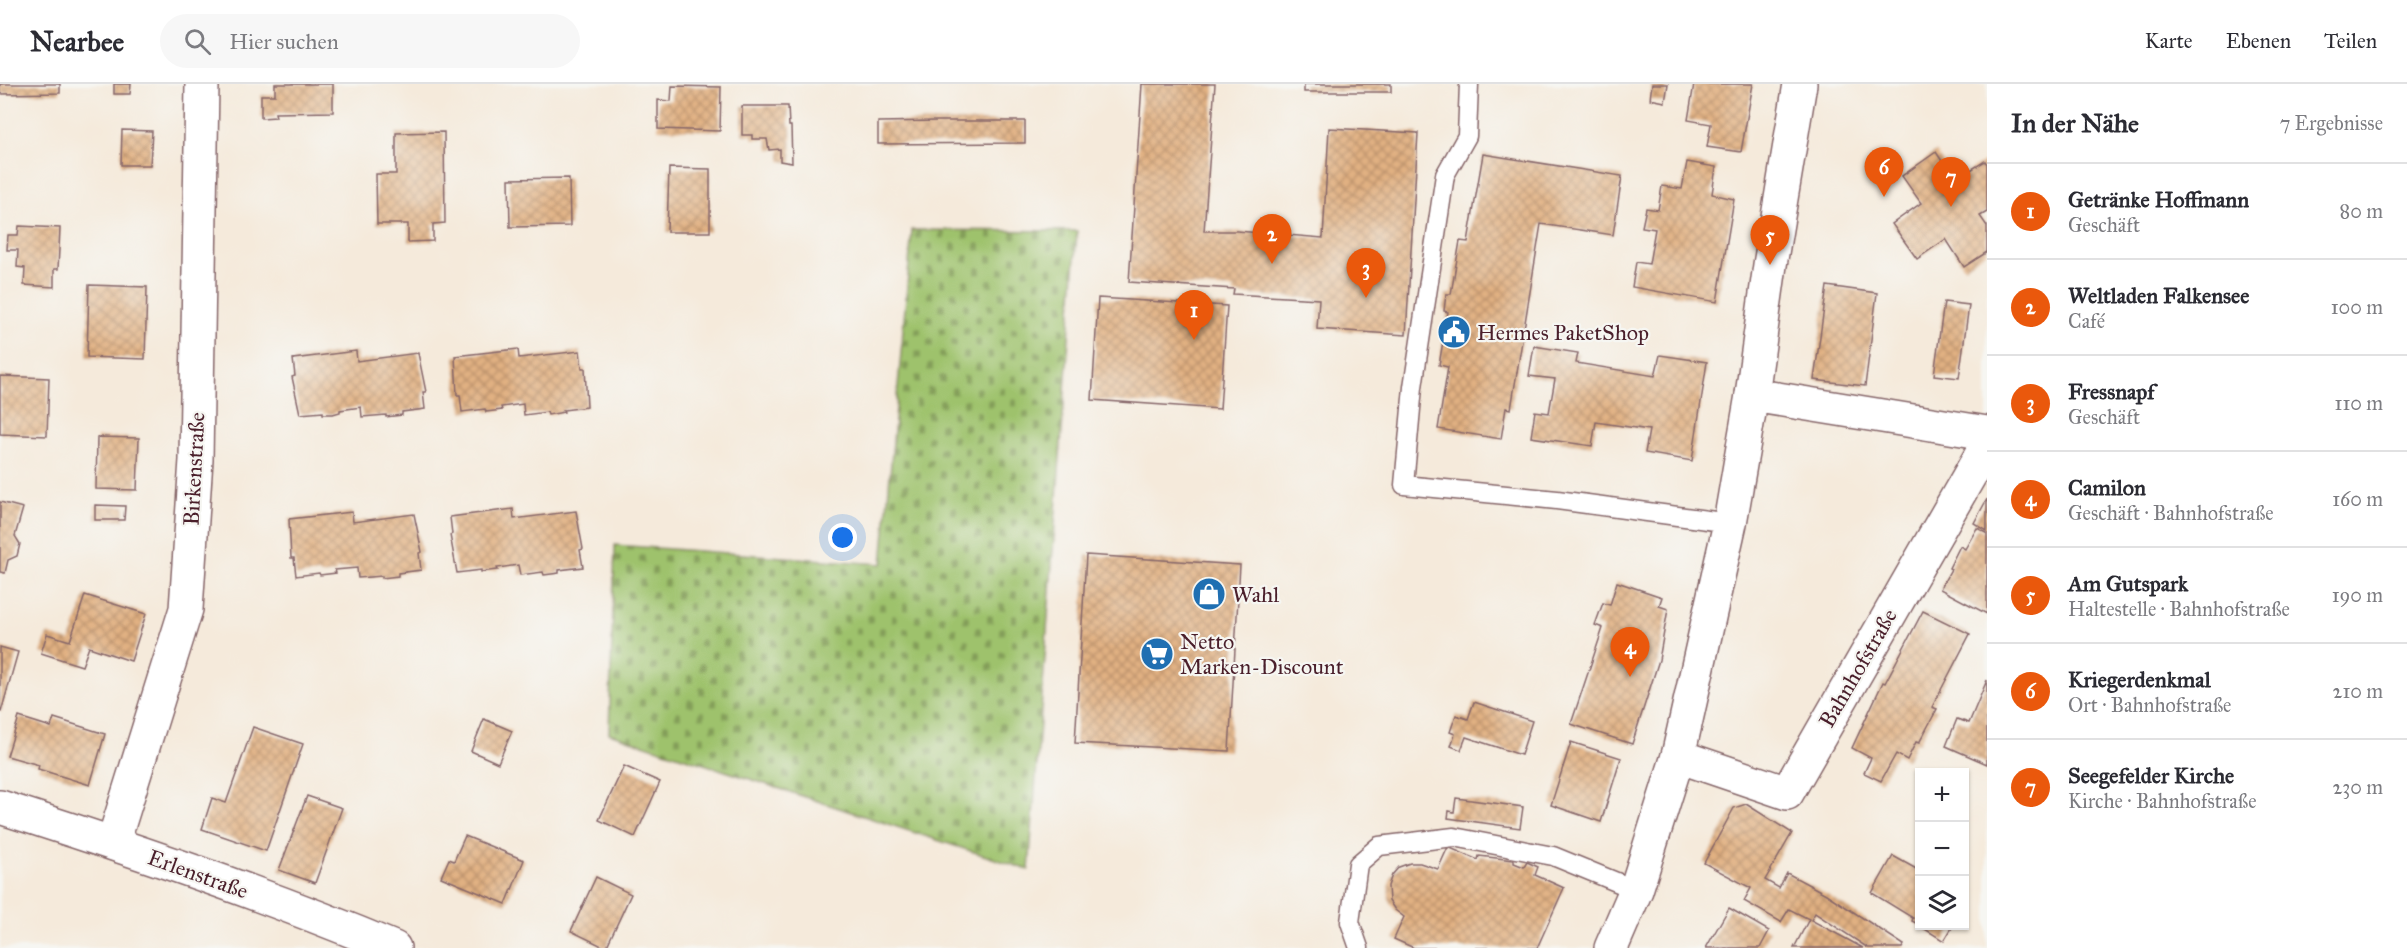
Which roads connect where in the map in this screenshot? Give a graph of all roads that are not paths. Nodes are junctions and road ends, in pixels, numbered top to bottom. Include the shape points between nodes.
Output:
1 (202, 84) edge
2 (1470, 84) edge
3 (1800, 84) edge
4 (1752, 395) junction
5 (1987, 433) edge
6 (1987, 444) edge
7 (1730, 523) junction
8 (1678, 756) junction
9 (0, 807) edge
10 (113, 843) junction
11 (1636, 890) junction
12 (394, 948) edge
13 (1359, 948) edge
14 (1611, 948) edge

1 - 10 street, Birkenstraße via 196,460 186,609
2 - 7 lane via 1467,136 1445,175 1413,387 1404,485
3 - 4 street
4 - 5 street
4 - 7 street
6 - 8 street, Bahnhofstraße via 1786,793
7 - 8 street
8 - 11 street
9 - 10 street, Erlenstraße
10 - 12 street, Erlenstraße via 334,922
11 - 13 lane via 1553,856 1454,837 1379,846 1358,864 1350,922
11 - 14 street

